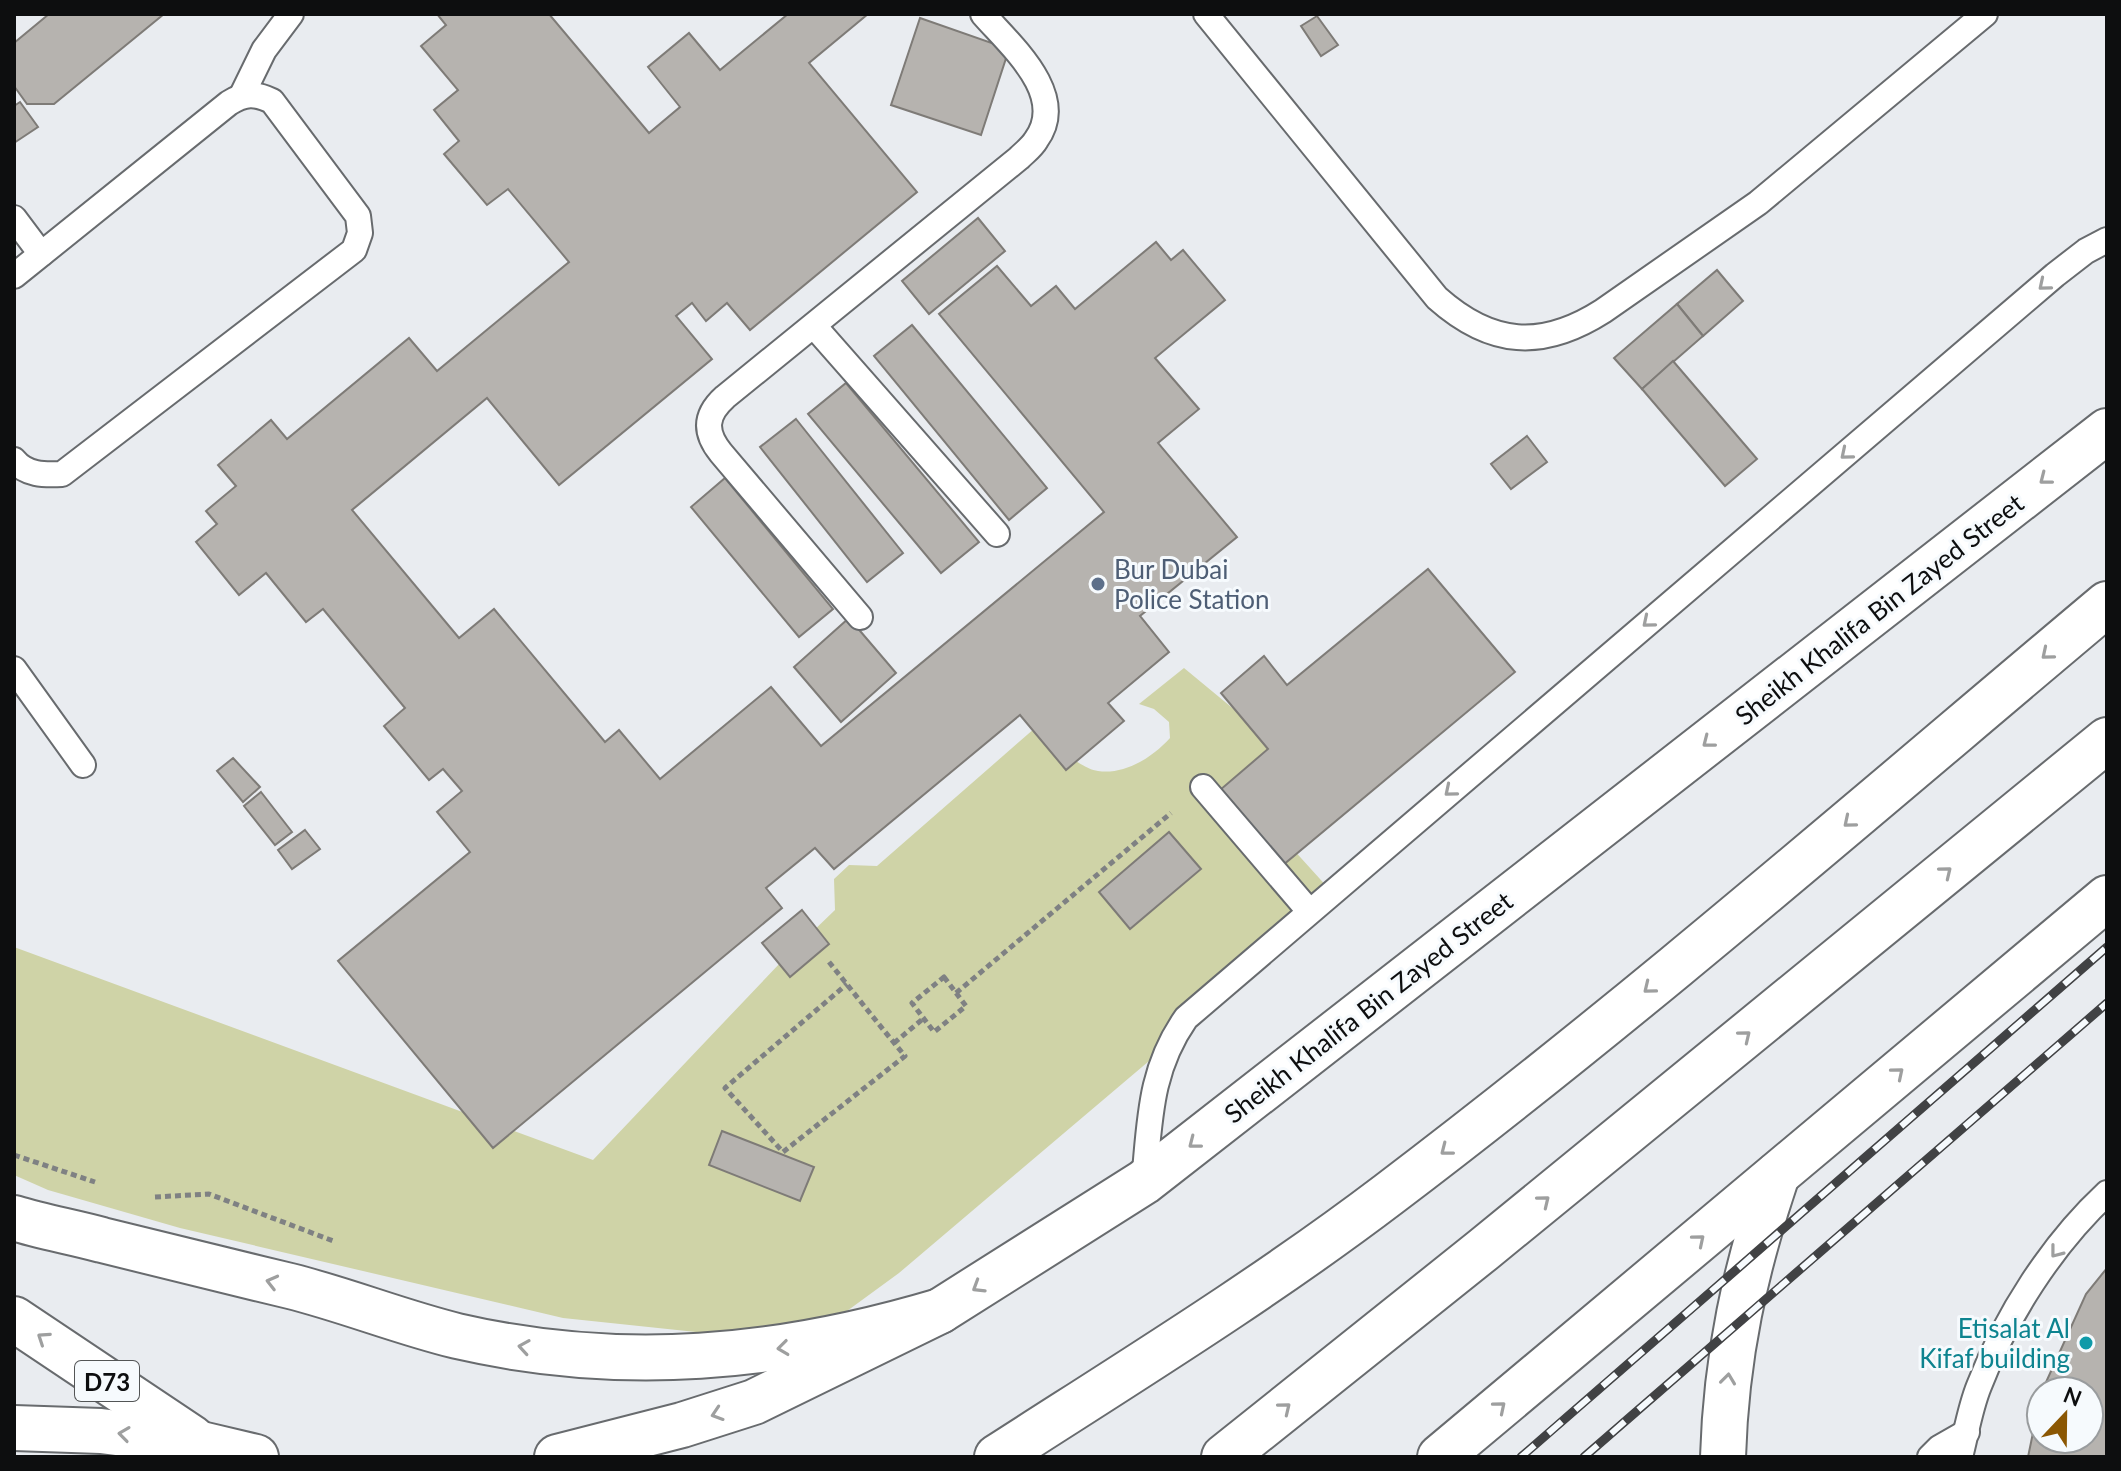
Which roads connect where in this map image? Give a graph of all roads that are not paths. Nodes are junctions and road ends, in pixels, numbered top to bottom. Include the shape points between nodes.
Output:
1 (291, 14) edge
2 (983, 14) edge
3 (1206, 14) edge
4 (1985, 14) edge
5 (242, 95) junction
6 (14, 218) edge
7 (2107, 240) edge
8 (41, 254) junction
9 (14, 276) edge
10 (814, 326) junction
11 (2107, 431) edge
12 (14, 460) edge
13 (997, 534) dead end
14 (2107, 604) edge
15 (860, 617) dead end
16 (14, 669) edge
17 (2107, 740) edge
18 (83, 765) dead end
19 (1203, 787) road end
20 (2107, 898) edge
21 (1309, 911) junction
22 (1777, 1175) junction
23 (1144, 1182) junction
24 (2107, 1193) edge
25 (14, 1218) edge
26 (940, 1311) junction
27 (14, 1319) edge
28 (14, 1428) edge
29 (1967, 1432) junction
30 (201, 1444) junction
31 (256, 1457) edge
32 (557, 1457) edge
33 (997, 1457) edge
34 (1224, 1457) edge
35 (1440, 1457) edge
36 (1723, 1457) edge
37 (1930, 1457) edge
38 (1960, 1457) edge

1 - 5 lane via 264,50
2 - 10 lane via 1040,84 1046,111 1038,138
3 - 4 lane via 1437,298 1459,318 1517,338 1578,327 1616,302 1758,203
5 - 8 lane
5 - 12 lane via 272,101 358,216 354,250 62,474 40,475
6 - 8 lane
7 -> 21 lane via 2055,275
8 - 9 lane
10 - 13 lane
10 - 15 lane via 713,408 707,424 721,453
11 -> 23 main road, Sheikh Khalifa Bin Zayed Street
14 -> 33 main road via 1530,1086 1266,1282
16 - 18 lane
34 -> 17 main road
19 - 21 lane
22 -> 20 main road
21 - 23 lane via 1186,1018 1170,1042 1153,1097
35 -> 22 main road
36 -> 22 main road via 1731,1351 1752,1249
23 -> 26 main road, Sheikh Khalifa Bin Zayed Street
24 -> 29 lane via 2026,1289 1979,1386
26 -> 25 main road via 832,1340 735,1354 666,1358 568,1353 458,1336 325,1295
26 -> 32 main road, Sheikh Khalifa Bin Zayed Street via 754,1402
30 -> 27 main road, D73
30 -> 28 main road via 101,1431
29 - 37 lane
29 - 38 lane
30 - 31 main road

